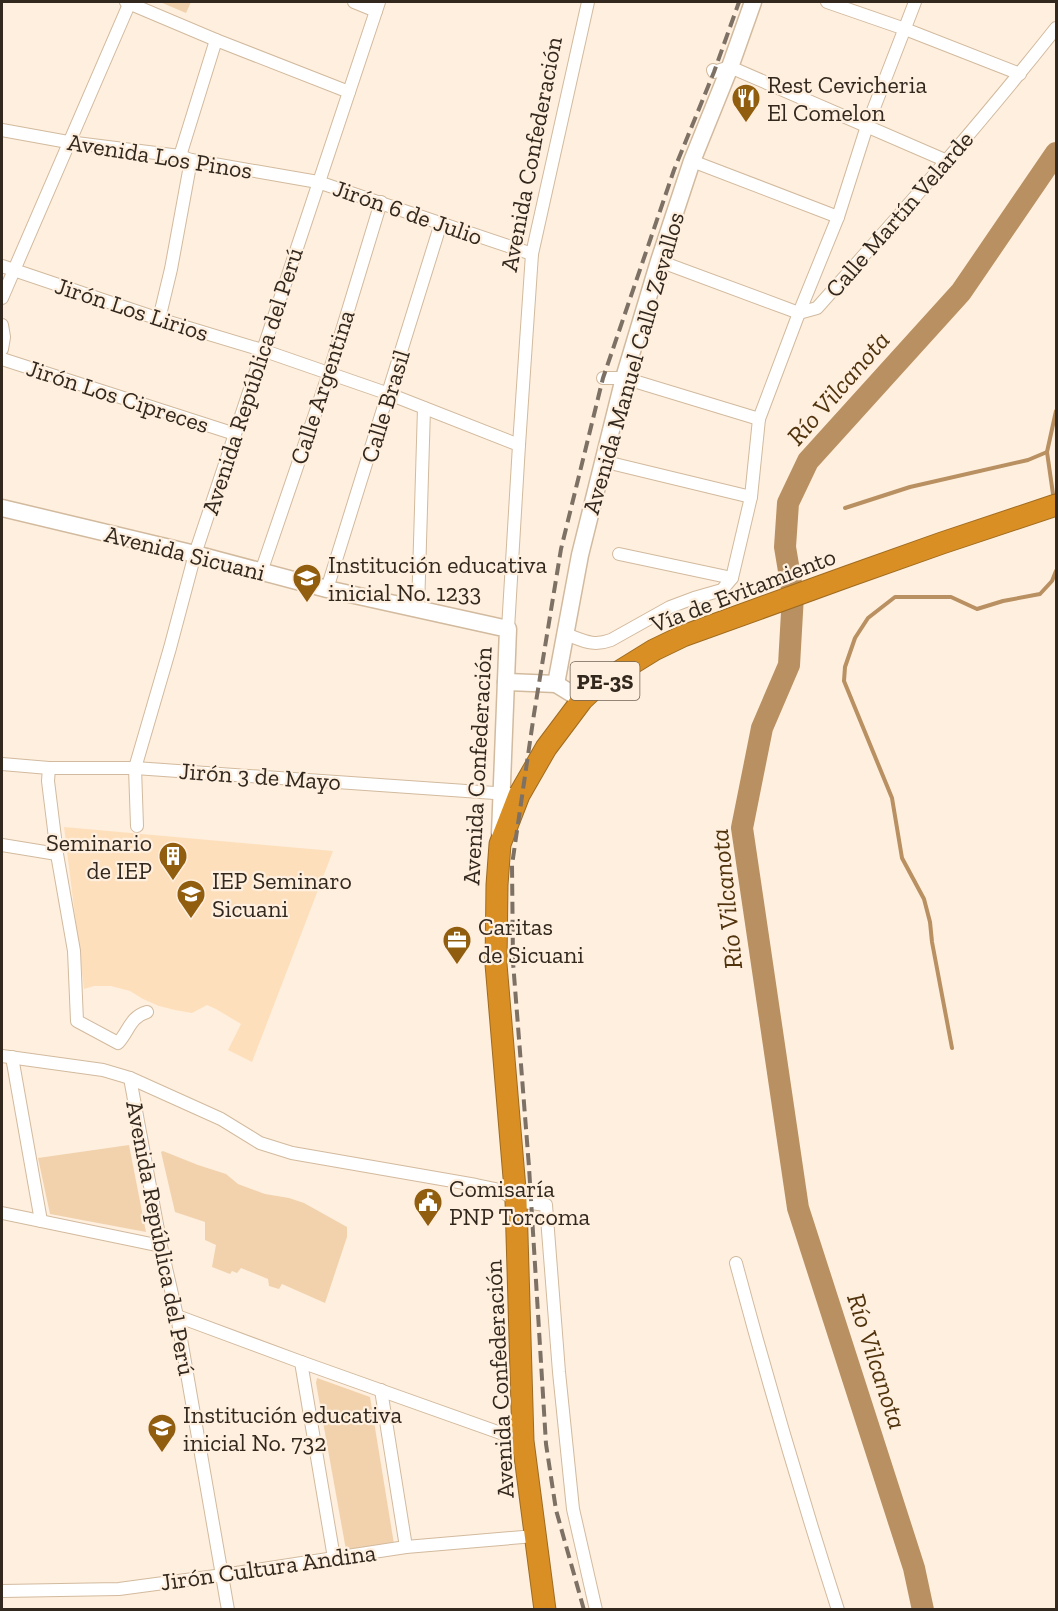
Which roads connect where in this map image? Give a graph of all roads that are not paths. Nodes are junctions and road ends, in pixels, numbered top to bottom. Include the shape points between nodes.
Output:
1 (128, 2) edge
2 (354, 2) edge
3 (588, 2) edge
4 (753, 2) edge
5 (827, 2) edge
6 (915, 2) edge
7 (377, 6) edge
8 (1056, 28) edge
9 (904, 29) junction
10 (216, 40) junction
11 (730, 68) junction
12 (713, 70) dead end
13 (1020, 74) junction
14 (349, 92) junction
15 (867, 126) junction
16 (2, 130) edge
17 (68, 142) junction
18 (185, 158) junction
19 (692, 161) junction
20 (947, 161) junction
21 (318, 182) junction
22 (381, 202) junction
23 (838, 217) junction
24 (441, 223) junction
25 (532, 254) junction
26 (659, 261) junction
27 (7, 268) edge
28 (2, 298) edge
29 (799, 313) junction
30 (159, 319) junction
31 (2, 326) edge
32 (2, 349) edge
33 (262, 350) junction
34 (2, 359) edge
35 (329, 373) junction
36 (603, 378) dead end
37 (624, 378) junction
38 (389, 394) junction
39 (424, 408) junction
40 (759, 419) junction
41 (235, 434) junction
42 (519, 445) junction
43 (602, 461) junction
44 (751, 497) junction
45 (1056, 505) edge
46 (2, 508) edge
47 (195, 554) junction
48 (619, 554) dead end
49 (261, 572) junction
50 (732, 578) junction
51 (327, 589) junction
52 (418, 609) junction
53 (508, 629) junction
54 (566, 634) junction
55 (506, 682) junction
56 (556, 684) junction
57 (582, 700) junction
58 (2, 764) edge
59 (49, 768) junction
60 (135, 768) junction
61 (511, 795) junction
62 (137, 825) dead end
63 (500, 844) joint
64 (2, 845) edge
65 (57, 854) junction
66 (147, 1012) dead end
67 (7, 1056) edge
68 (130, 1078) junction
69 (516, 1202) junction
70 (2, 1213) edge
71 (41, 1221) junction
72 (161, 1246) junction
73 (736, 1263) dead end
74 (177, 1316) junction
75 (301, 1362) junction
76 (381, 1390) junction
77 (523, 1441) junction
78 (535, 1536) junction
79 (406, 1547) junction
80 (333, 1558) junction
81 (223, 1575) junction
82 (2, 1591) edge
83 (228, 1610) edge
84 (545, 1610) edge
85 (596, 1610) edge
86 (838, 1610) edge

1 - 10 street
1 - 17 street
2 - 7 street
3 - 25 street, Avenida Confederación
4 - 11 street, Avenida Manuel Callo Zevallos
5 - 9 street
6 - 9 street
7 - 14 street, Avenida República del Perú
8 - 13 street, Calle Martín Velarde
9 - 13 street
9 - 15 street
10 - 14 street
10 - 18 street
11 - 12 street
11 - 15 street
11 - 19 street, Avenida Manuel Callo Zevallos
13 - 20 street, Calle Martín Velarde
14 - 21 street, Avenida República del Perú
15 - 20 street
15 - 23 street
16 - 17 street, Avenida Los Pinos
17 - 18 street, Avenida Los Pinos
17 - 27 street
18 - 21 street, Avenida Los Pinos
18 - 30 street via 171,269
19 - 23 street
19 - 26 street, Avenida Manuel Callo Zevallos
20 - 29 street, Calle Martín Velarde via 817,308
21 - 22 street, Jirón 6 de Julio
21 - 33 street, Avenida República del Perú
22 - 24 street, Jirón 6 de Julio
22 - 35 street, Calle Argentina
23 - 29 street
24 - 25 street, Jirón 6 de Julio
24 - 38 street, Calle Brasil
25 - 42 street, Avenida Confederación
26 - 29 street
26 - 37 street, Avenida Manuel Callo Zevallos
27 - 28 street
27 - 30 street, Jirón Los Lirios
29 - 40 street, Calle Martín Velarde
30 - 33 street, Jirón Los Lirios
31 - 32 street
33 - 35 street, Jirón Los Lirios
33 - 41 street, Avenida República del Perú
34 - 41 street, Jirón Los Cipreces
35 - 38 street, Jirón Los Lirios
35 - 49 street, Calle Argentina
36 - 37 street
37 - 40 street
37 - 43 street, Avenida Manuel Callo Zevallos
38 - 39 street, Jirón Los Lirios
38 - 51 street, Calle Brasil
39 - 42 street, Jirón Los Lirios
39 - 52 street
40 - 44 street, Calle Martín Velarde
41 - 47 street, Avenida República del Perú
42 - 53 street, Avenida Confederación
43 - 44 street
43 - 54 street, Avenida Manuel Callo Zevallos
44 - 50 street, Calle Martín Velarde
45 - 57 highway, Vía de Evitamiento / PE-3S via 683,636 599,684
46 - 47 street, Avenida Sicuani
47 - 49 street, Avenida Sicuani
47 - 60 street, Avenida República del Perú
48 - 50 street
49 - 51 street, Avenida Sicuani
50 - 54 street via 722,590 670,607 611,640 587,642
51 - 52 street, Avenida Sicuani
52 - 53 street, Avenida Sicuani
53 - 55 street, Avenida Confederación
54 - 56 street, Avenida Manuel Callo Zevallos
55 - 56 street
55 - 61 street, Avenida Confederación
56 - 57 street
57 - 61 highway, Vía de Evitamiento / PE-3S
58 - 59 street, Jirón 3 de Mayo
59 - 60 street, Jirón 3 de Mayo
59 - 65 street
60 - 61 street, Jirón 3 de Mayo
60 - 62 street, Avenida República del Perú
61 - 63 highway, Vía de Evitamiento / PE-3S
63 - 69 highway, Avenida Confederación / PE-3S via 496,964
64 - 65 street
65 - 66 street via 74,951 77,1021 118,1043 138,1015
67 - 68 street via 103,1070
67 - 71 street
68 - 69 street via 221,1119 260,1143 292,1153 500,1190
68 - 72 street, Avenida República del Perú
69 - 77 highway, Avenida Confederación / PE-3S
69 - 85 street via 546,1205 573,1509
70 - 71 street
71 - 72 street
72 - 74 street, Avenida República del Perú
73 - 86 street
74 - 75 street
74 - 81 street, Avenida República del Perú
75 - 76 street
75 - 80 street
76 - 77 street
76 - 79 street
77 - 78 highway, Avenida Confederación / PE-3S
78 - 79 street, Jirón Cultura Andina
78 - 84 highway, Avenida Confederación / PE-3S
79 - 80 street, Jirón Cultura Andina
80 - 81 street, Jirón Cultura Andina
81 - 82 street, Jirón Cultura Andina via 119,1589
81 - 83 street, Avenida República del Perú

